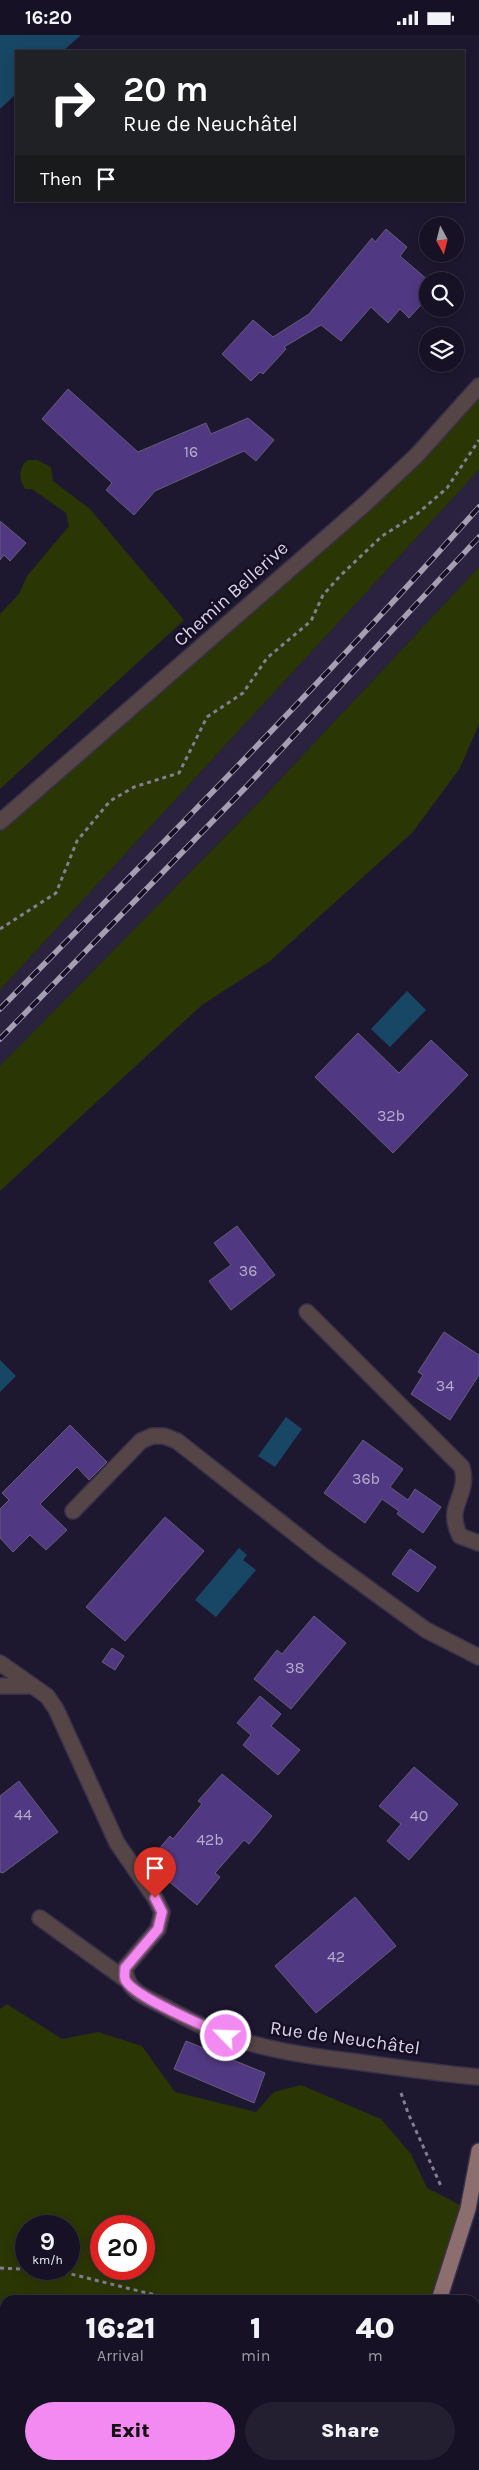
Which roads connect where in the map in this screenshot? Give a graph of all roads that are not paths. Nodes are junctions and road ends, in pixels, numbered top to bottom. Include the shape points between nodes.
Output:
1 (479, 386) edge
2 (0, 822) edge
3 (307, 1312) dead end
4 (73, 1511) dead end
5 (479, 1543) edge
6 (479, 1657) edge
7 (0, 1663) edge
8 (0, 1686) edge
9 (33, 1686) junction
10 (40, 1918) dead end
11 (125, 1979) junction
12 (479, 2077) edge
13 (479, 2151) edge
14 (441, 2295) edge

1 - 2 street, Chemin Bellerive via 416,455 366,503
3 - 5 street via 462,1467 465,1484 453,1515 455,1528 460,1536
4 - 6 street via 141,1441 164,1435 189,1449 322,1555 426,1630
7 - 9 street
8 - 9 street
9 - 11 street via 47,1696 56,1709 117,1843 162,1912 158,1929 125,1968
10 - 11 street, Rue de Neuchâtel
11 - 12 street, Rue de Neuchâtel via 132,1988 150,1999 226,2036 295,2054
13 - 14 main road via 468,2209

